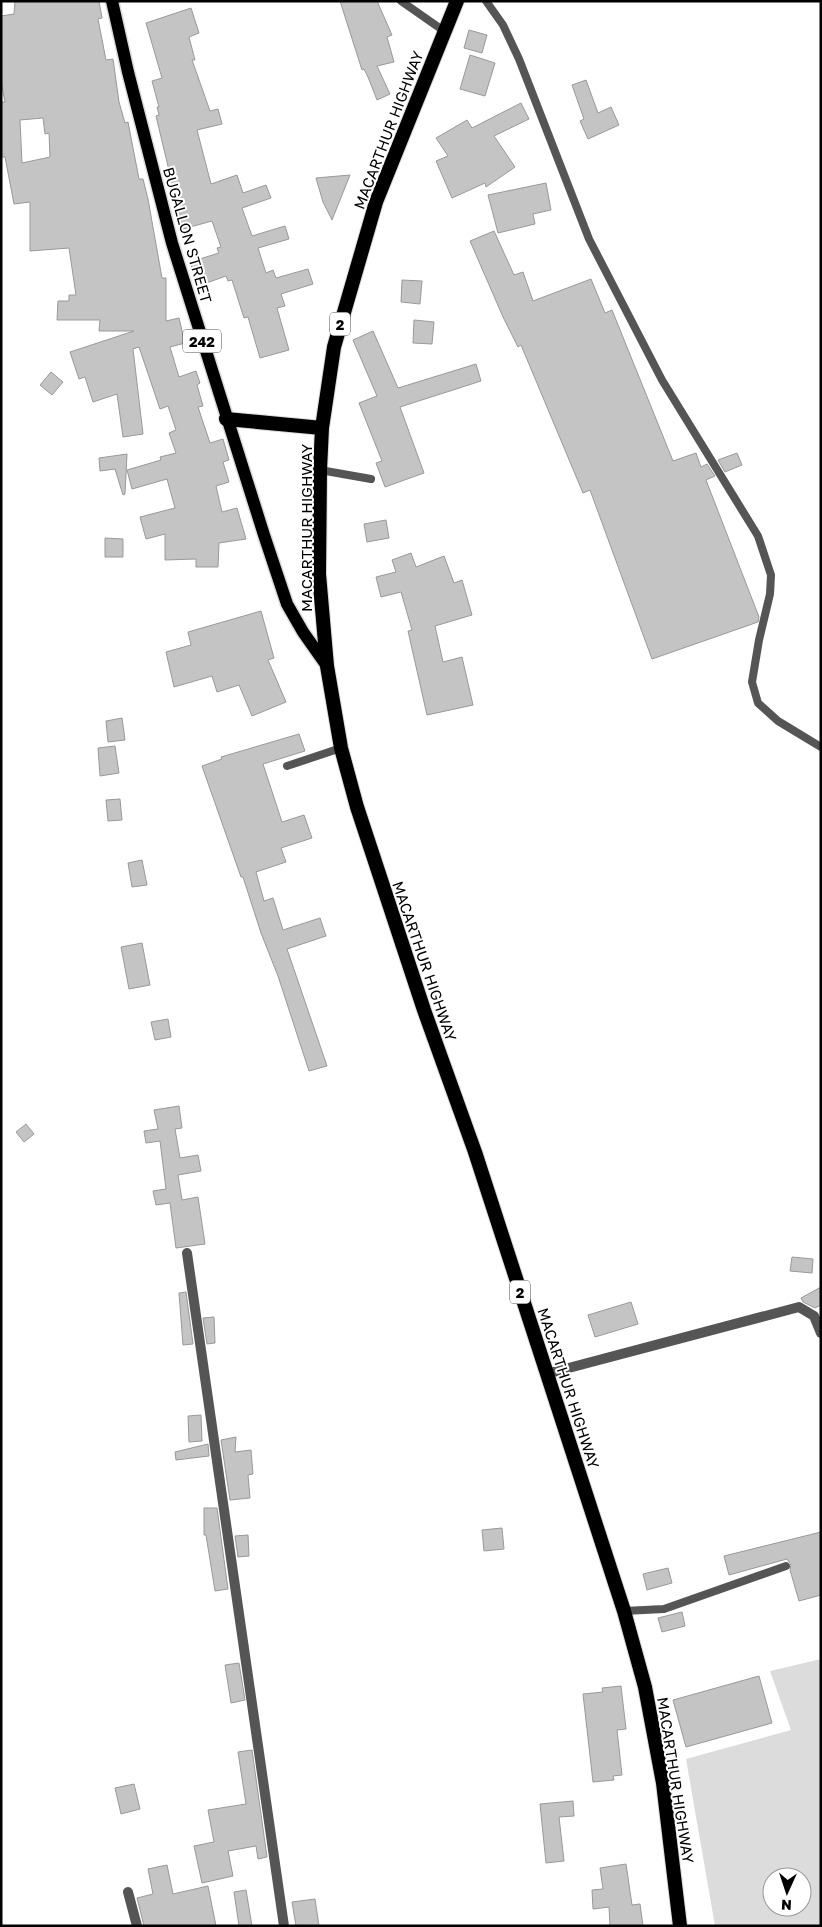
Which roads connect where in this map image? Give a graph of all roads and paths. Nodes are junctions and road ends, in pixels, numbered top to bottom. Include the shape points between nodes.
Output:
1 (112, 1) edge
2 (401, 1) edge
3 (457, 1) edge
4 (486, 1) edge
5 (444, 31) junction
6 (226, 419) junction
7 (322, 428) junction
8 (320, 470) junction
9 (371, 479) dead end
10 (327, 666) junction
11 (821, 747) edge
12 (341, 748) junction
13 (287, 766) dead end
14 (187, 1253) dead end
15 (821, 1333) edge
16 (546, 1374) junction
17 (786, 1566) dead end
18 (624, 1611) junction
19 (128, 1892) dead end
20 (137, 1926) edge
21 (284, 1926) edge
22 (680, 1926) edge

1 - 6 main road, BUGALLON STREET / 242 via 172,243
2 - 5 lane
3 - 5 highway, MACARTHUR HIGHWAY / 2
4 - 11 lane via 519,59 593,247 662,380 758,536 771,575 752,682 758,702 778,721
5 - 7 highway, MACARTHUR HIGHWAY / 2 via 363,240 334,347
6 - 7 highway
6 - 10 main road, BUGALLON STREET / 242 via 287,604
7 - 8 highway, MACARTHUR HIGHWAY / 2
8 - 9 lane
8 - 10 highway, MACARTHUR HIGHWAY / 2 via 320,574
10 - 12 highway, MACARTHUR HIGHWAY / 2
12 - 13 lane
12 - 16 highway, MACARTHUR HIGHWAY / 2 via 370,849 475,1152
14 - 21 street
15 - 16 street via 814,1316 799,1307
16 - 18 highway, MACARTHUR HIGHWAY / 2
17 - 18 lane via 664,1609
18 - 22 highway, MACARTHUR HIGHWAY / 2 via 645,1687 663,1783
19 - 20 street

